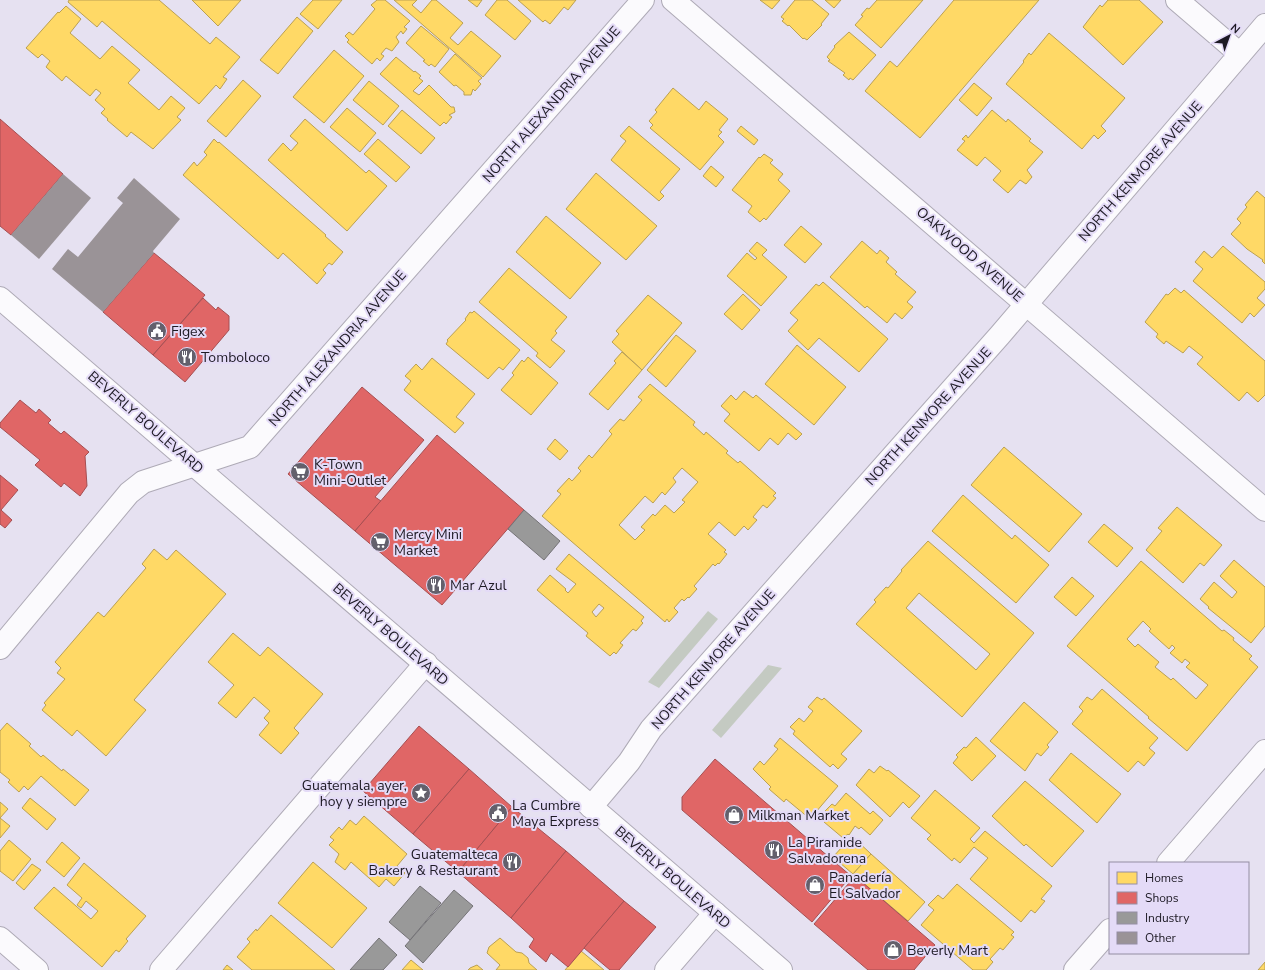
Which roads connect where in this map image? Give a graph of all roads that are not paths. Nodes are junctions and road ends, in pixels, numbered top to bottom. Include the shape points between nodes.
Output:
1 (643, 0) edge
2 (673, 0) edge
3 (1177, 0) edge
4 (1265, 25) edge
5 (1240, 54) junction
6 (0, 298) edge
7 (1027, 303) junction
8 (196, 465) junction
9 (1265, 510) edge
10 (0, 648) edge
11 (426, 663) junction
12 (1265, 751) edge
13 (591, 806) junction
14 (1169, 862) edge
15 (715, 913) junction
16 (1109, 931) edge
17 (0, 938) edge
18 (37, 970) edge
19 (161, 970) edge
20 (666, 970) edge
21 (782, 970) edge
22 (1075, 970) edge

1 - 8 street, NORTH ALEXANDRIA AVENUE via 250,447
2 - 7 street, OAKWOOD AVENUE
3 - 5 street
4 - 5 street, NORTH KENMORE AVENUE
5 - 7 street, NORTH KENMORE AVENUE
6 - 8 street, BEVERLY BOULEVARD
7 - 9 street, OAKWOOD AVENUE
7 - 13 street, NORTH KENMORE AVENUE via 651,729 629,762
8 - 10 street, NORTH ALEXANDRIA AVENUE via 143,482 129,493
8 - 11 street, BEVERLY BOULEVARD
11 - 13 street, BEVERLY BOULEVARD
11 - 19 street
12 - 14 street
13 - 15 street, BEVERLY BOULEVARD
15 - 20 street
15 - 21 street, BEVERLY BOULEVARD
16 - 22 street
17 - 18 street

